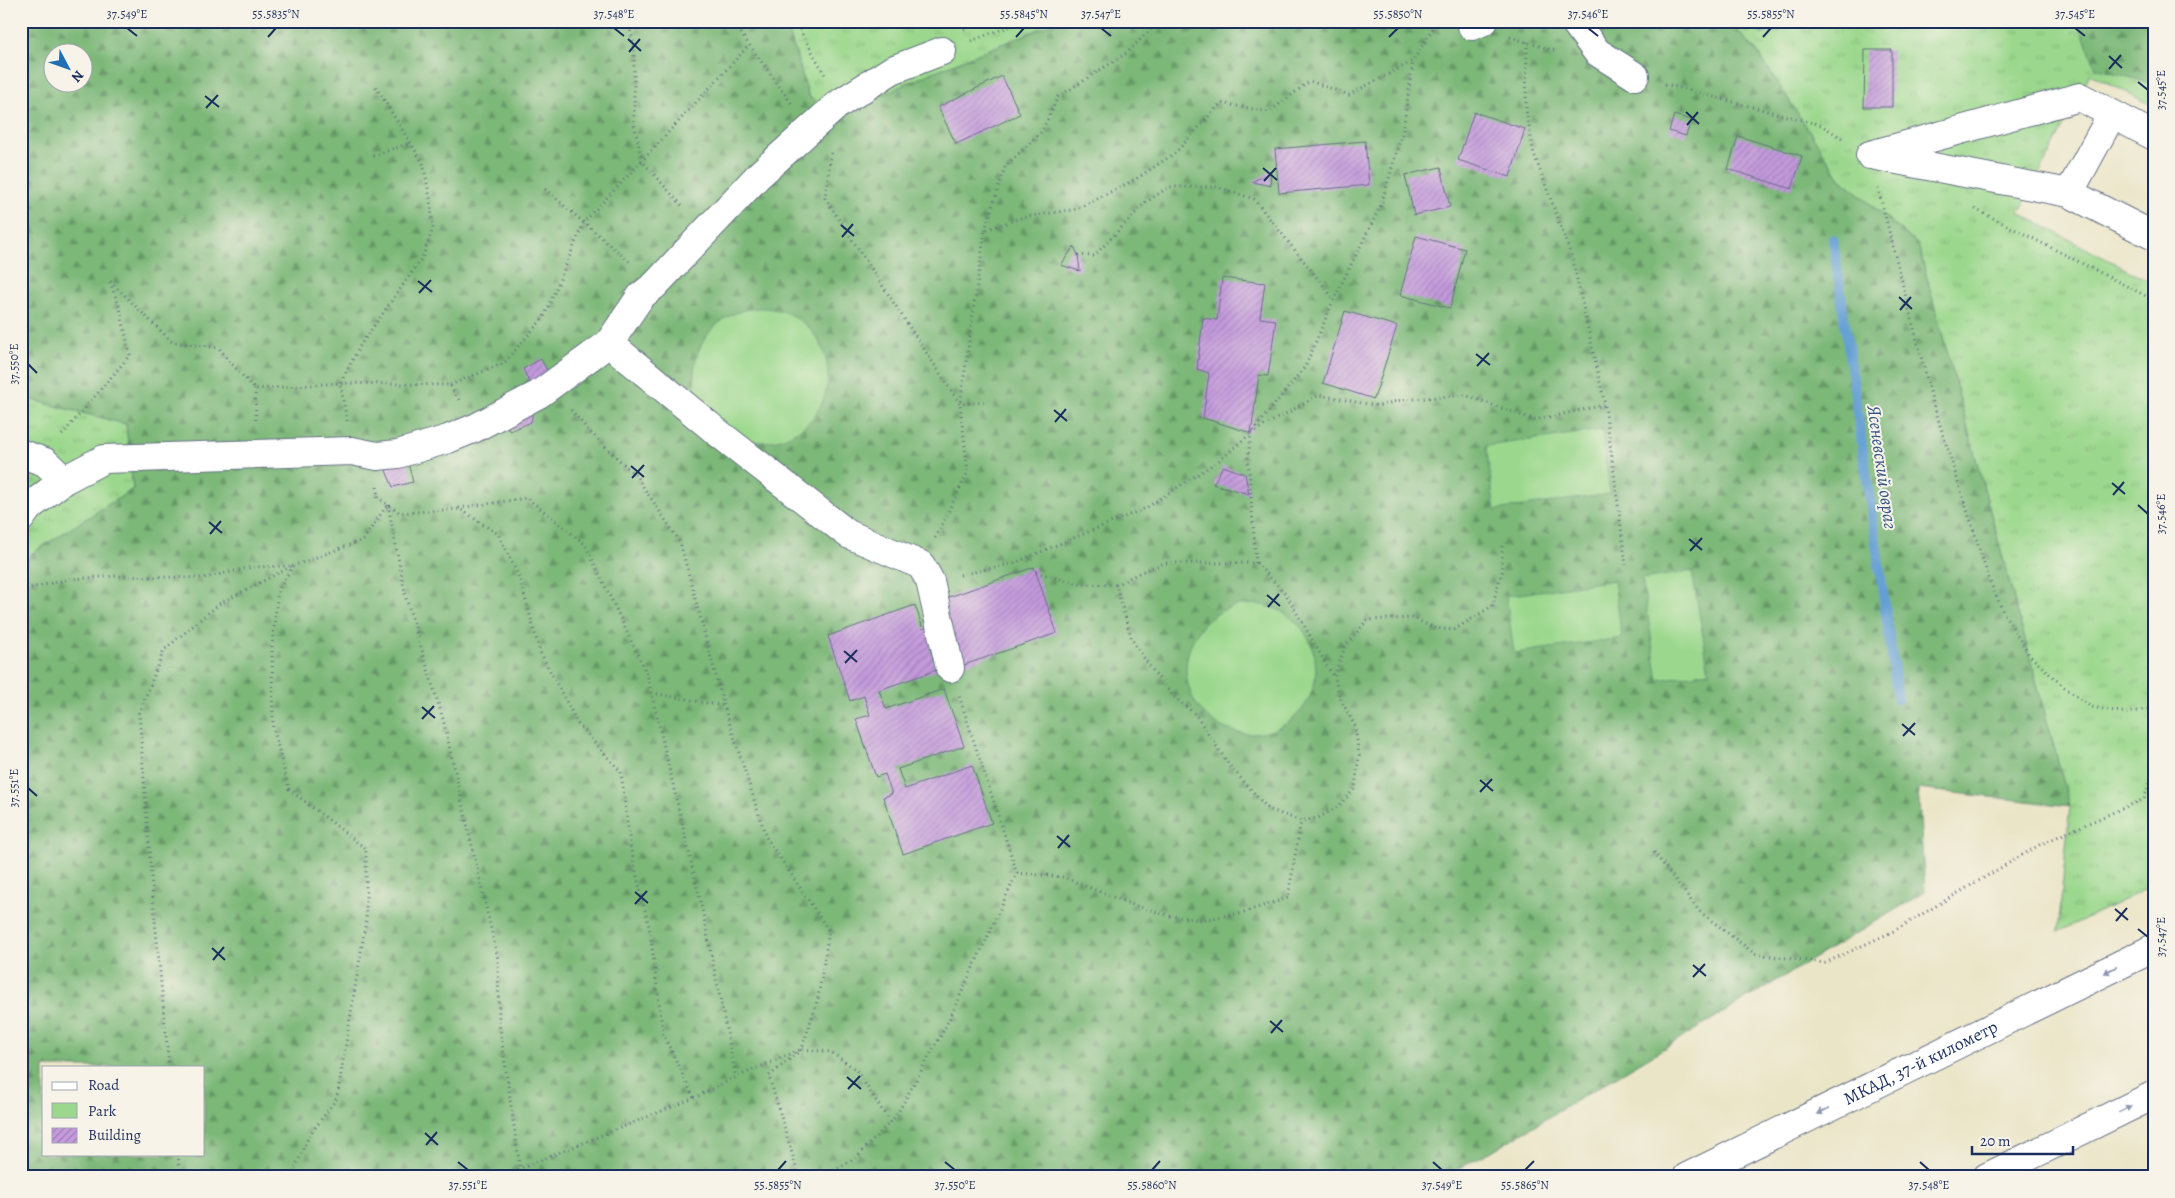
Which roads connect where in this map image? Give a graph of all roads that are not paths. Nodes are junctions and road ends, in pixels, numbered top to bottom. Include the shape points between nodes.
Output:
1 (1574, 21) edge
2 (942, 51) road end
3 (1635, 76) road end
4 (2112, 114) junction
5 (2154, 136) edge
6 (2069, 193) junction
7 (2154, 236) edge
8 (609, 343) junction
9 (43, 465) edge
10 (21, 518) edge
11 (950, 668) road end
12 (2154, 948) edge
13 (2154, 1095) edge
14 (1687, 1177) edge
15 (1987, 1177) edge

1 - 3 main road via 1596,52
2 - 8 main road via 892,70 837,105 759,176 641,296
4 - 5 main road
4 - 6 main road
4 - 6 main road via 2080,96 1870,155
6 - 7 main road
8 - 9 main road via 550,386 475,428 398,454 104,459
8 - 11 main road via 848,534 926,573
9 - 10 main road via 29,507
12 -> 14 main road, МКАД, 37-й километр
15 -> 13 main road

